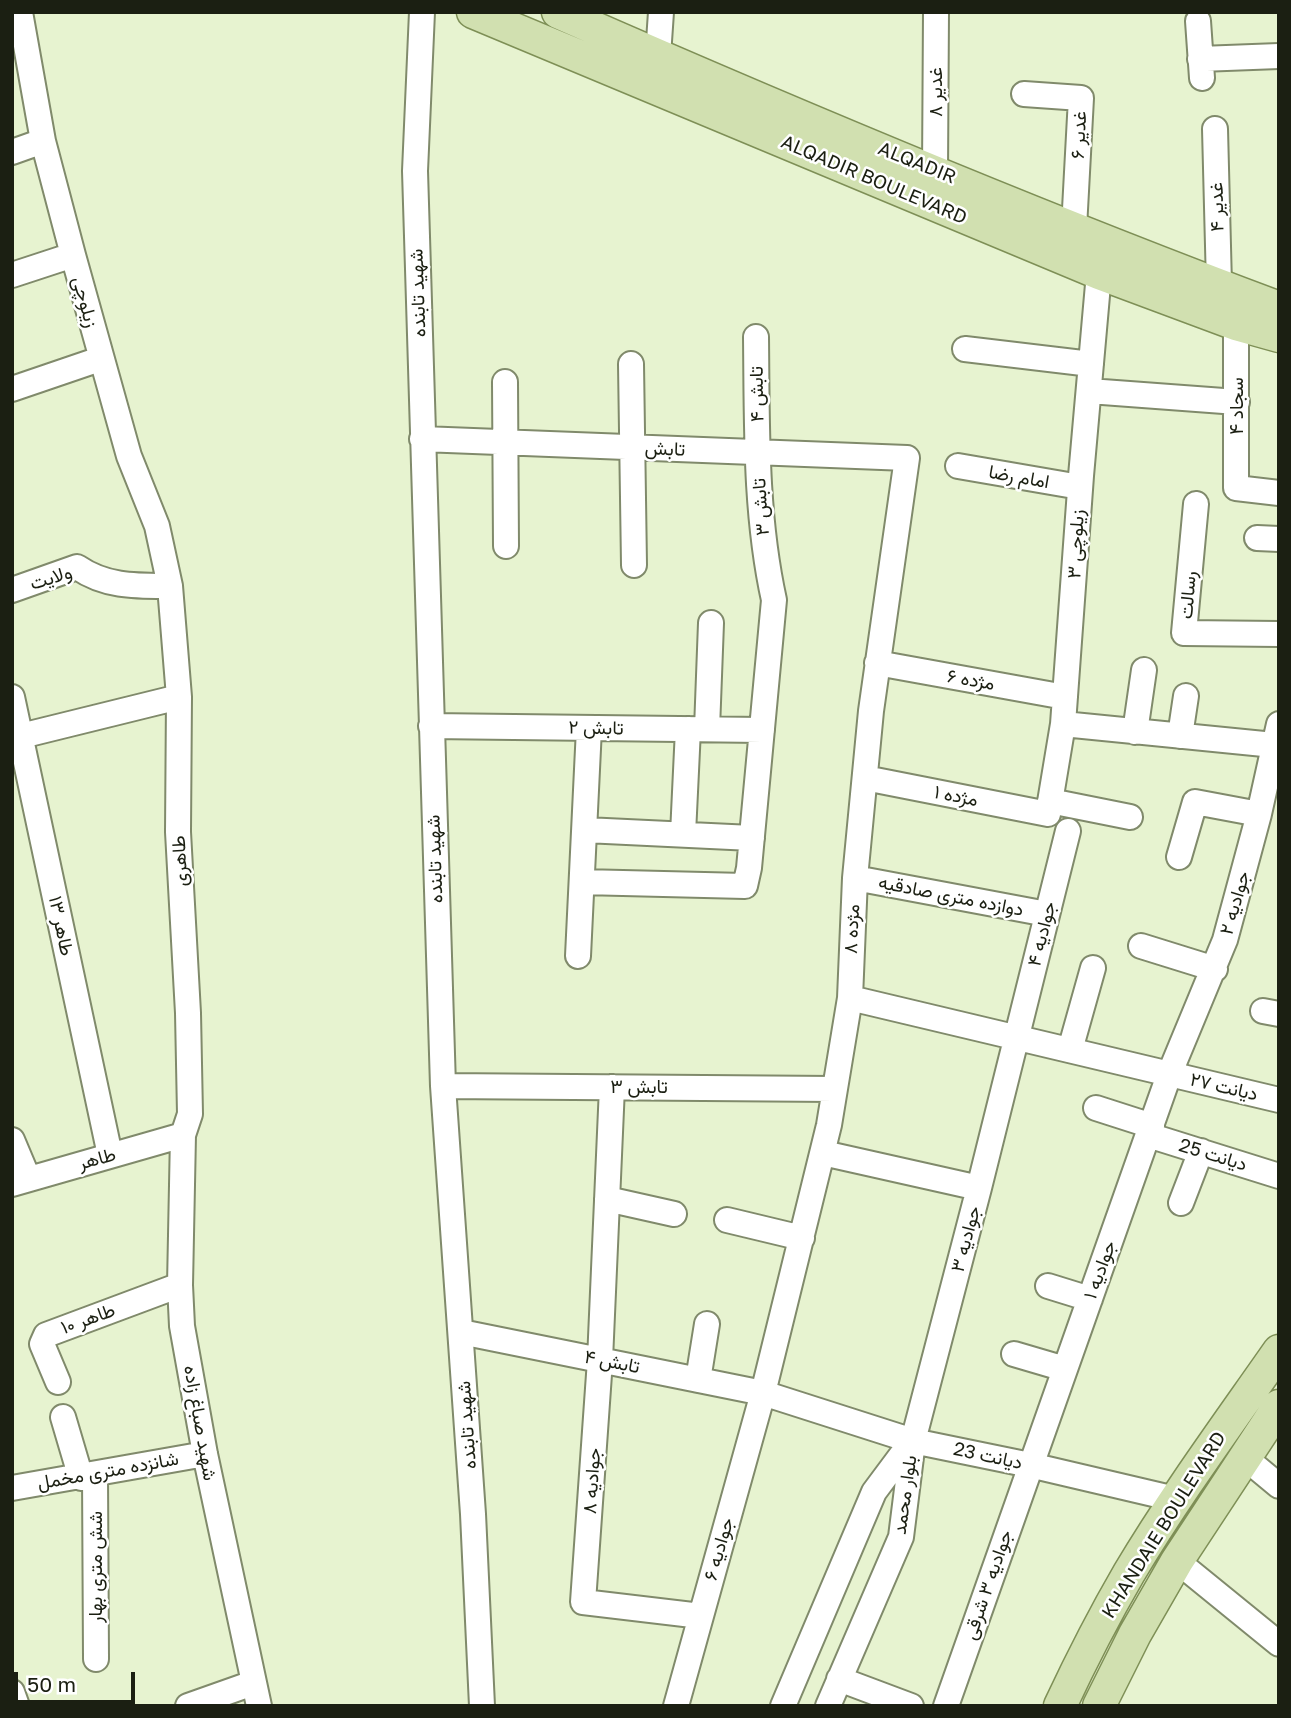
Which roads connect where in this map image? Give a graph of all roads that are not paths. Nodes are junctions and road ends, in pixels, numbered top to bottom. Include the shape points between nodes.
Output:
1 (20, 12) edge
2 (422, 12) edge
3 (473, 12) edge
4 (558, 12) edge
5 (661, 12) edge
6 (936, 12) edge
7 (1198, 21) dead end
8 (659, 56) junction
9 (1279, 56) edge
10 (1024, 93) dead end
11 (1215, 129) dead end
12 (43, 141) junction
13 (12, 152) edge
14 (935, 171) junction
15 (1074, 228) junction
16 (73, 255) junction
17 (1154, 261) junction
18 (1100, 273) junction
19 (12, 275) edge
20 (1219, 285) junction
21 (1142, 290) junction
22 (1279, 308) edge
23 (1237, 324) junction
24 (1279, 336) edge
25 (756, 337) dead end
26 (965, 349) dead end
27 (100, 359) junction
28 (632, 364) dead end
29 (1091, 364) junction
30 (505, 382) dead end
31 (12, 388) edge
32 (1089, 390) junction
33 (1237, 402) junction
34 (422, 439) junction
35 (506, 443) junction
36 (632, 448) junction
37 (758, 452) junction
38 (907, 458) joint
39 (958, 466) dead end
40 (1080, 487) junction
41 (1279, 493) edge
42 (1196, 504) dead end
43 (506, 546) dead end
44 (634, 565) dead end
45 (170, 586) junction
46 (12, 590) edge
47 (711, 623) dead end
48 (1279, 634) edge
49 (877, 663) junction
50 (1144, 670) dead end
51 (1186, 696) dead end
52 (12, 697) edge
53 (179, 697) junction
54 (1065, 697) junction
55 (1063, 724) junction
56 (431, 726) junction
57 (589, 728) junction
58 (698, 729) junction
59 (762, 730) junction
60 (1135, 732) junction
61 (21, 736) junction
62 (1180, 736) junction
63 (1275, 749) edge
64 (864, 778) junction
65 (1049, 807) junction
66 (1259, 814) junction
67 (1130, 817) dead end
68 (585, 830) junction
69 (1068, 831) dead end
70 (683, 834) junction
71 (752, 838) junction
72 (1179, 857) dead end
73 (855, 878) junction
74 (582, 882) junction
75 (1047, 914) junction
76 (1140, 946) dead end
77 (578, 956) dead end
78 (1093, 968) dead end
79 (1214, 969) junction
80 (850, 998) junction
81 (1017, 1036) junction
82 (1070, 1050) junction
83 (1169, 1075) junction
84 (443, 1086) junction
85 (612, 1087) junction
86 (834, 1089) junction
87 (1279, 1100) edge
88 (1096, 1108) dead end
89 (1150, 1130) junction
90 (183, 1135) junction
91 (12, 1140) edge
92 (1201, 1151) junction
93 (823, 1153) junction
94 (110, 1155) junction
95 (1279, 1175) edge
96 (20, 1181) edge
97 (979, 1188) junction
98 (607, 1199) junction
99 (1181, 1203) dead end
100 (674, 1214) dead end
101 (727, 1220) dead end
102 (802, 1238) junction
103 (180, 1285) junction
104 (1048, 1286) dead end
105 (1090, 1299) junction
106 (706, 1324) dead end
107 (461, 1332) junction
108 (1279, 1351) edge
109 (1014, 1354) dead end
110 (600, 1360) junction
111 (1065, 1369) junction
112 (698, 1380) junction
113 (58, 1382) dead end
114 (763, 1393) junction
115 (1279, 1406) edge
116 (63, 1417) dead end
117 (913, 1441) junction
118 (205, 1454) junction
119 (1244, 1457) junction
120 (1030, 1465) junction
121 (88, 1476) junction
122 (1279, 1486) edge
123 (12, 1488) edge
124 (1175, 1499) junction
125 (1177, 1561) junction
126 (701, 1616) junction
127 (1279, 1644) edge
128 (96, 1659) dead end
129 (839, 1679) junction
130 (12, 1692) edge
131 (256, 1695) edge
132 (17, 1706) edge
133 (188, 1706) edge
134 (482, 1706) edge
135 (676, 1706) edge
136 (783, 1706) edge
137 (828, 1706) edge
138 (911, 1706) edge
139 (946, 1706) edge
140 (1060, 1706) edge
141 (1099, 1706) edge

1 - 12 street, زیلوچی
2 - 34 street, شهید تابنده via 415,171
3 - 18 main road, ALQADIR BOULEVARD
4 - 8 main road, ALQADIR
5 - 8 street
6 - 14 street, غدیر ۸
7 - 9 street via 1201,68
8 - 14 main road, ALQADIR
10 - 15 street, غدیر ۶ via 1081,98
11 - 20 street, غدیر ۴
12 - 13 street
12 - 16 street, زیلوچی
14 - 15 main road, ALQADIR
15 - 17 main road, ALQADIR
16 - 19 street
16 - 27 street, زیلوچی
17 - 20 main road, ALQADIR
17 - 21 main road
18 - 21 main road, ALQADIR BOULEVARD
18 - 29 street, زیلوچی ۳
20 - 22 main road, ALQADIR
21 - 23 main road, ALQADIR BOULEVARD
23 - 24 main road, ALQADIR BOULEVARD
23 - 33 street, سجاد ۴
25 - 37 street, تابش ۴
26 - 29 street
27 - 31 street
27 - 45 street, زیلوچی via 129,456 157,526
28 - 36 street
29 - 32 street, زیلوچی ۳
30 - 35 street
32 - 33 street
32 - 40 street, زیلوچی ۳
33 - 41 street, سجاد ۴ via 1236,488
34 - 35 street, تابش
34 - 56 street, شهید تابنده
35 - 36 street, تابش
35 - 43 street
36 - 37 street, تابش
36 - 44 street
37 - 38 street, تابش
37 - 59 street, تابش ۳ via 765,561 774,600
38 - 49 street, مژده ۸
39 - 40 street, امام رضا
40 - 54 street, زیلوچی ۳
42 - 48 street, رسالت via 1184,634
45 - 46 street, ولایت via 111,583 77,567
45 - 53 street, طاهری
47 - 58 street
49 - 54 street, مژده ۶
49 - 64 street, مژده ۸
50 - 60 street
51 - 62 street
52 - 61 street, طاهر ۱۳
53 - 61 street
53 - 90 street, طاهری via 178,832 190,1114
54 - 55 street, زیلوچی ۳
55 - 60 street
55 - 65 street, زیلوچی ۳
56 - 57 street, تابش ۲
56 - 84 street, شهید تابنده
57 - 58 street, تابش ۲
57 - 68 street
58 - 59 street, تابش ۲
58 - 70 street
59 - 71 street, تابش ۳
60 - 62 street
61 - 94 street, طاهر ۱۳
62 - 63 street
63 - 66 street, جوادیه ۲
64 - 65 street, مژده ۱
64 - 73 street, مژده ۸
65 - 67 street, مژده ۱
66 - 72 street via 1195,802
66 - 79 street, جوادیه ۲
68 - 70 street
68 - 74 street
69 - 75 street, جوادیه ۴
70 - 71 street
71 - 74 street, تابش ۳ via 745,886
73 - 75 street, دوازده متری صادقیه
73 - 80 street, مژده ۸
74 - 77 street
75 - 81 street, جوادیه ۴
76 - 79 street
78 - 82 street
79 - 83 street, جوادیه ۲
80 - 81 street, دیانت ۲۷
80 - 86 street, مژده ۸
81 - 82 street, دیانت ۲۷
81 - 97 street, جوادیه ۳
82 - 83 street, دیانت ۲۷
83 - 87 street, دیانت ۲۷
83 - 89 street, جوادیه ۱
84 - 85 street, تابش ۳
84 - 107 street, شهید تابنده
85 - 86 street, تابش ۳
85 - 98 street, جوادیه ۸
86 - 93 street, مژده ۸
88 - 89 street, دیانت 25
89 - 92 street, دیانت 25
89 - 105 street, جوادیه ۱
90 - 94 street, طاهر
90 - 103 street, شهید صباغ زاده
91 - 96 street
92 - 95 street, دیانت 25
92 - 99 street
93 - 97 street
93 - 102 street, مژده ۸
94 - 96 street, طاهر
97 - 117 street, جوادیه ۳
98 - 100 street
98 - 110 street, جوادیه ۸
101 - 102 street
102 - 114 street, مژده ۸
103 - 113 street, طاهر ۱۰ via 46,1335 41,1344
103 - 118 street, شهید صباغ زاده
104 - 105 street
105 - 111 street, جوادیه ۱
106 - 112 street
107 - 110 street, تابش ۴
107 - 134 street, شهید تابنده
108 - 124 main road, KHANDAIE BOULEVARD
109 - 111 street
110 - 112 street, تابش ۴
110 - 126 street, جوادیه ۸ via 583,1602
111 - 120 street, جوادیه ۱
112 - 114 street, تابش ۴
114 - 117 street, دیانت 23
114 - 126 street, جوادیه ۶
115 - 119 main road, KHANDAIE BOULEVARD
116 - 121 street, شش متری بهار
117 - 120 street, دیانت 23
117 - 129 street, بلوار محمد via 901,1537
117 - 136 street, بلوار محمد via 874,1492
118 - 121 street, شانزده متری مخمل
118 - 131 street, شهید صباغ زاده
119 - 122 street
119 - 125 main road, KHANDAIE BOULEVARD
120 - 124 street, دیانت 23
120 - 139 street, جوادیه ۳ شرقی
121 - 123 street, شانزده متری مخمل
121 - 128 street, شش متری بهار
124 - 140 main road, KHANDAIE BOULEVARD via 1086,1651
125 - 127 street
125 - 141 main road, KHANDAIE BOULEVARD
126 - 135 street, جوادیه ۶
129 - 137 street, بلوار محمد
129 - 138 street
130 - 132 street
131 - 133 street

